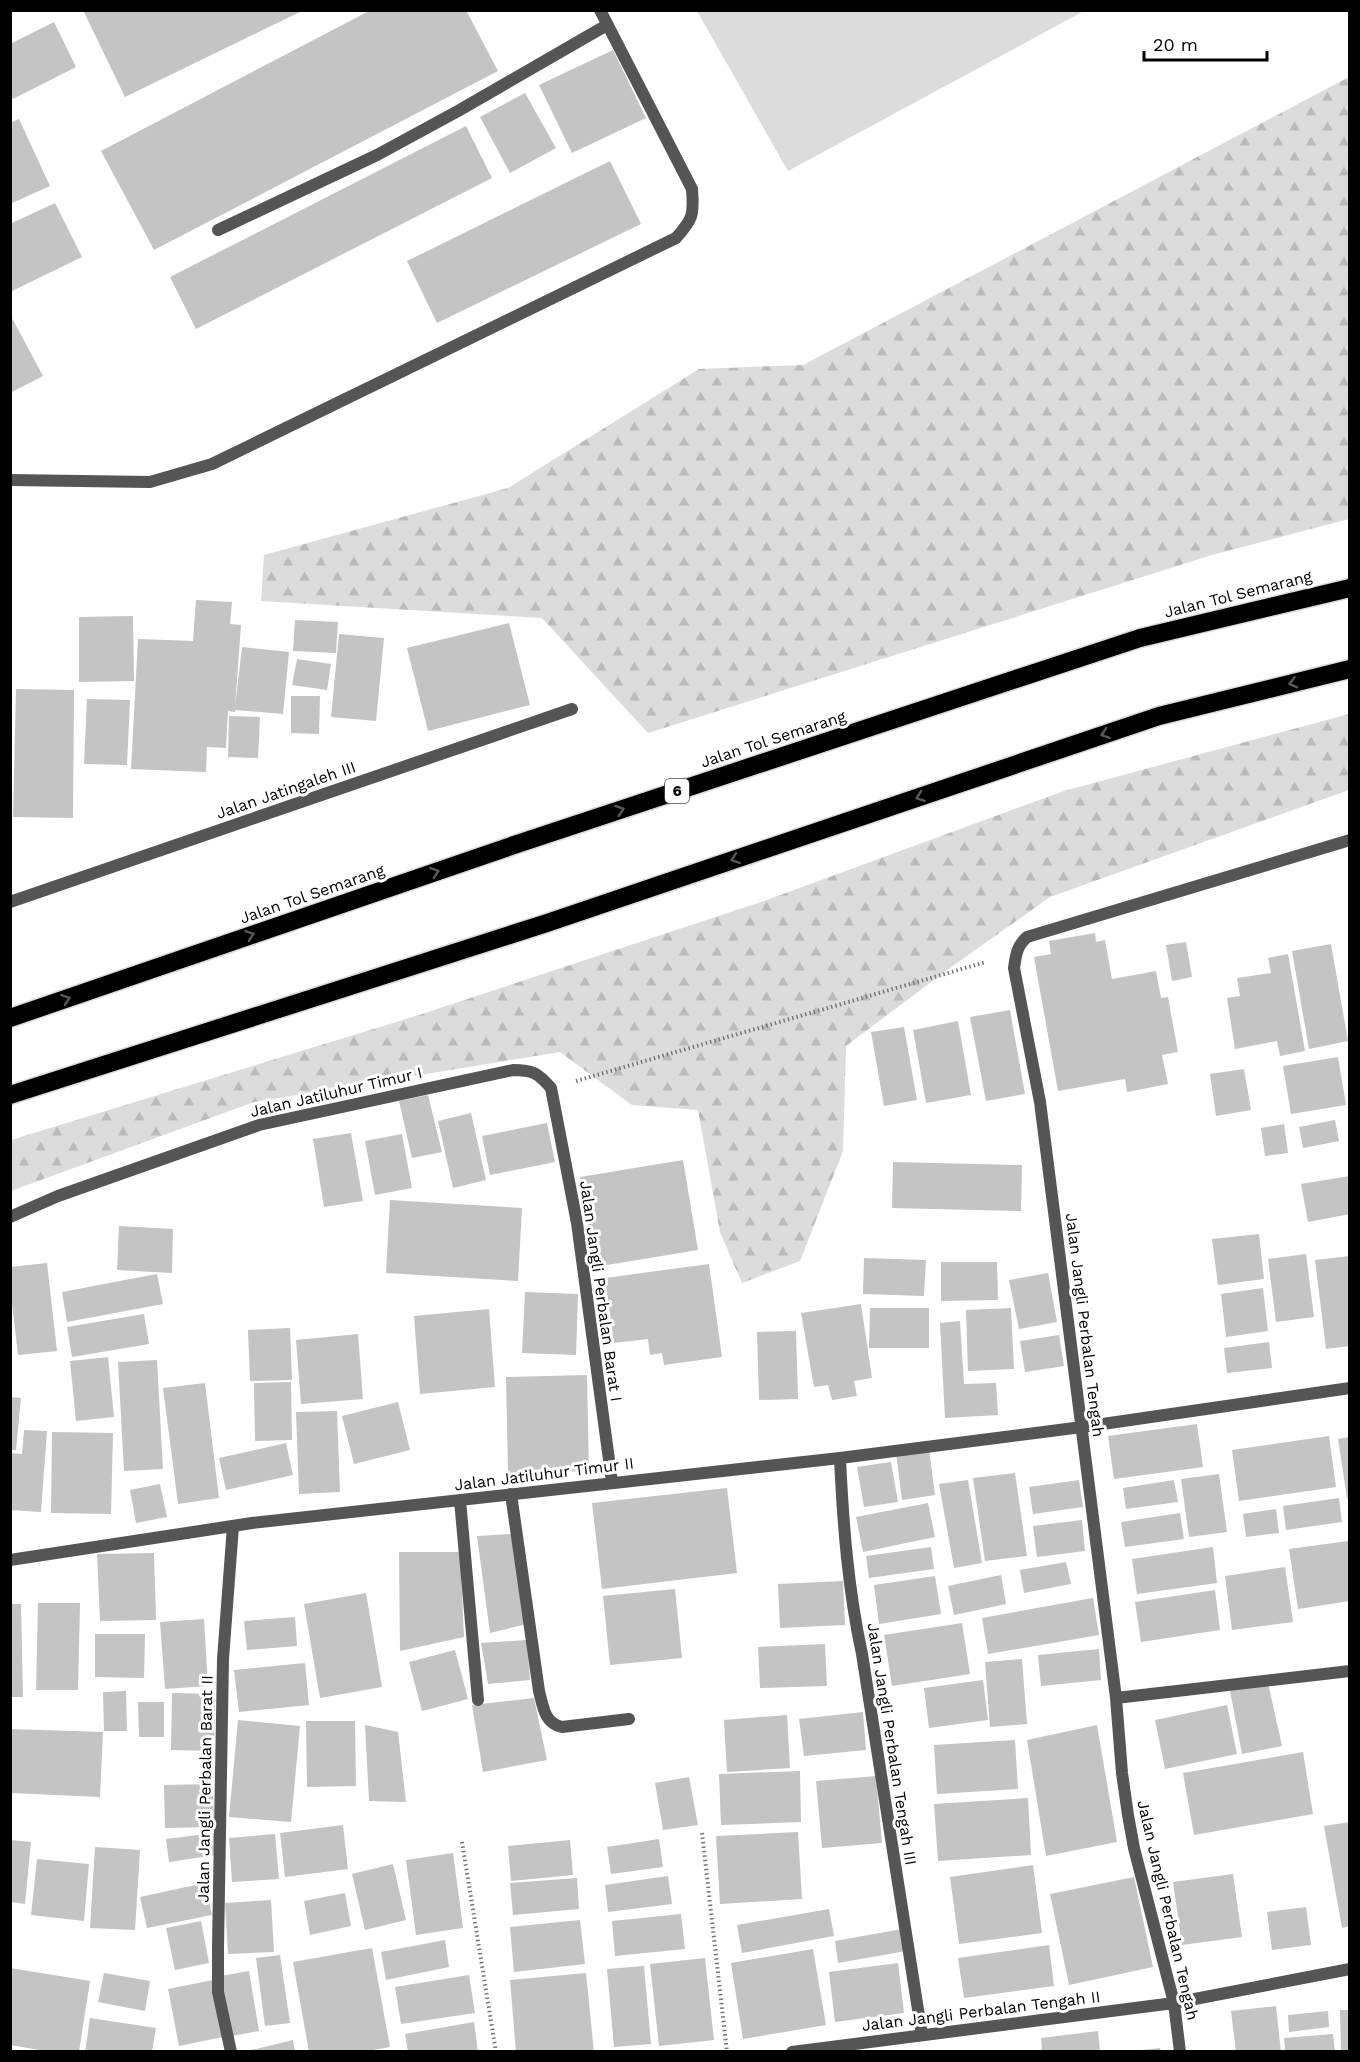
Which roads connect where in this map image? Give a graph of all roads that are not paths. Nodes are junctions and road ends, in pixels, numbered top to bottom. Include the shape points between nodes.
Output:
1 (600, 10) edge
2 (607, 25) junction
3 (219, 230) dead end
4 (10, 480) edge
5 (1350, 588) edge
6 (1350, 669) edge
7 (572, 710) dead end
8 (1350, 840) edge
9 (10, 903) edge
10 (10, 1018) edge
11 (551, 1088) joint
12 (10, 1095) edge
13 (10, 1217) edge
14 (1350, 1388) edge
15 (1082, 1427) junction
16 (840, 1458) junction
17 (612, 1482) junction
18 (511, 1494) junction
19 (460, 1500) junction
20 (233, 1526) junction
21 (10, 1560) edge
22 (1350, 1671) edge
23 (1116, 1698) junction
24 (478, 1700) dead end
25 (629, 1719) dead end
26 (1350, 1969) edge
27 (1174, 2003) junction
28 (922, 2035) junction
29 (231, 2052) edge
30 (792, 2052) edge
31 (1180, 2052) edge

1 - 2 street
2 - 3 street via 387,150
2 - 4 street via 692,189 694,207 690,222 676,238 212,464 150,482
10 -> 5 highway, Jalan Tol Semarang / 6 via 517,844 1140,638
6 -> 12 highway via 1159,716 547,923
7 - 9 street, Jalan Jatingaleh III
8 - 15 street, Jalan Jangli Perbalan Tengah via 1027,937 1020,944 1014,968 1040,1102
11 - 13 street, Jalan Jatiluhur Timur I via 530,1070 513,1070 259,1125 58,1196
11 - 17 street, Jalan Jangli Perbalan Barat I via 577,1223
14 - 15 street, Jalan Jatiluhur Timur II
15 - 16 street, Jalan Jatiluhur Timur II
15 - 23 street, Jalan Jangli Perbalan Tengah
16 - 17 street, Jalan Jatiluhur Timur II
16 - 28 street, Jalan Jangli Perbalan Tengah III via 852,1607
17 - 18 street, Jalan Jatiluhur Timur II
18 - 19 street, Jalan Jatiluhur Timur II
18 - 25 street via 539,1691 548,1720 562,1727
19 - 20 street, Jalan Jatiluhur Timur II
19 - 24 street
20 - 21 street, Jalan Jatiluhur Timur II
20 - 29 street, Jalan Jangli Perbalan Barat II via 223,1659 218,1947 218,1992
22 - 23 street
23 - 27 street, Jalan Jangli Perbalan Tengah via 1132,1837
26 - 27 street, Jalan Jangli Perbalan Tengah II
27 - 28 street, Jalan Jangli Perbalan Tengah II
27 - 31 street, Jalan Jangli Perbalan Tengah
28 - 30 street, Jalan Jangli Perbalan Tengah II

